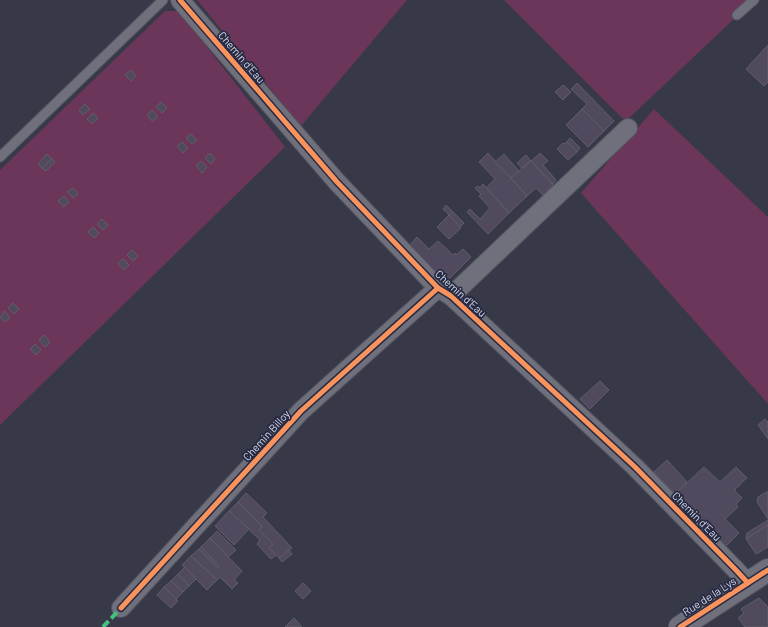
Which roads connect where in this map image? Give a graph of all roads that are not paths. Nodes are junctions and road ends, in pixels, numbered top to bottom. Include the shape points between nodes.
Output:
1 (162, 0) edge
2 (180, 0) edge
3 (754, 0) edge
4 (737, 15) dead end
5 (628, 128) dead end
6 (0, 157) edge
7 (444, 292) junction
8 (768, 570) edge
9 (748, 583) junction
10 (121, 608) dead end
11 (680, 627) edge

1 - 6 lane
2 - 7 street, Chemin d'Eau via 337,182
3 - 4 lane
5 - 7 street, Chemin d'Eau
7 - 9 street, Chemin d'Eau via 635,467
7 - 10 street, Chemin Billoy via 301,411
8 - 9 main road, Rue de la Lys
9 - 11 main road, Rue de la Lys

